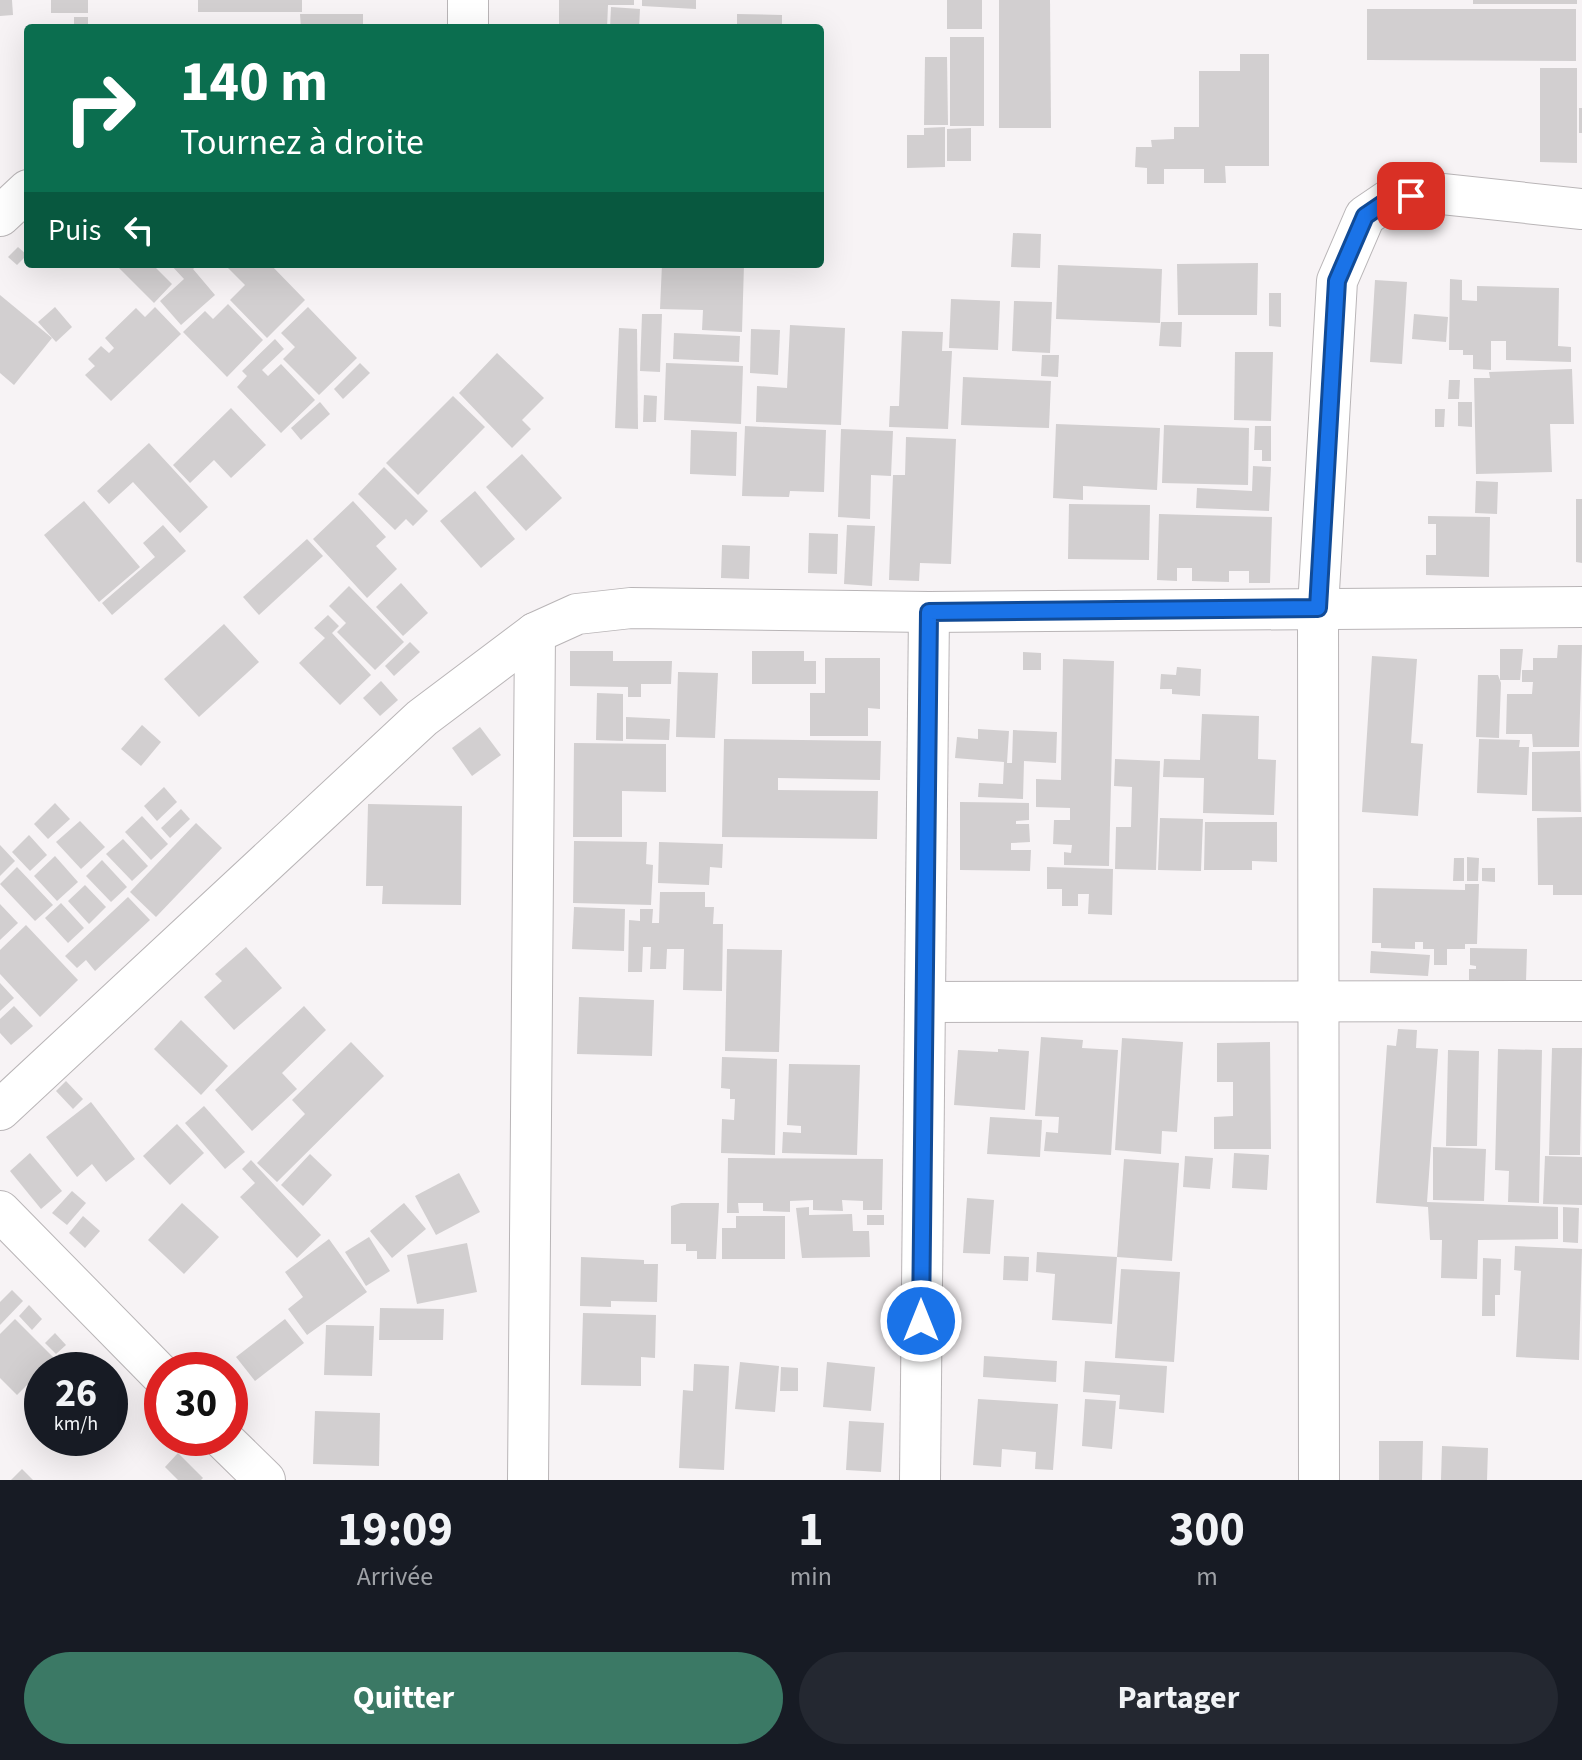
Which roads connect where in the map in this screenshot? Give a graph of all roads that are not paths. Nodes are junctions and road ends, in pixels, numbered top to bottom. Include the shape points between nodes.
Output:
1 (468, 0) edge
2 (468, 24) edge
3 (24, 194) edge
4 (1582, 209) edge
5 (0, 216) edge
6 (1582, 607) edge
7 (1318, 608) junction
8 (929, 612) junction
9 (535, 633) junction
10 (1320, 1001) junction
11 (1582, 1001) edge
12 (925, 1002) junction
13 (0, 1110) edge
14 (0, 1211) edge
15 (144, 1358) edge
16 (240, 1456) edge
17 (265, 1480) edge
18 (528, 1480) edge
19 (920, 1480) edge
20 (1319, 1480) edge

1 - 2 street
3 - 5 street
4 - 7 street via 1433,193 1390,199 1365,216 1337,281
6 - 7 street
7 - 8 street
7 - 10 street
8 - 9 street via 631,608 577,614
8 - 12 street
9 - 13 street via 422,718
9 - 18 street
10 - 11 street
10 - 12 street
10 - 20 street
12 - 19 street
14 - 15 street
16 - 17 street

